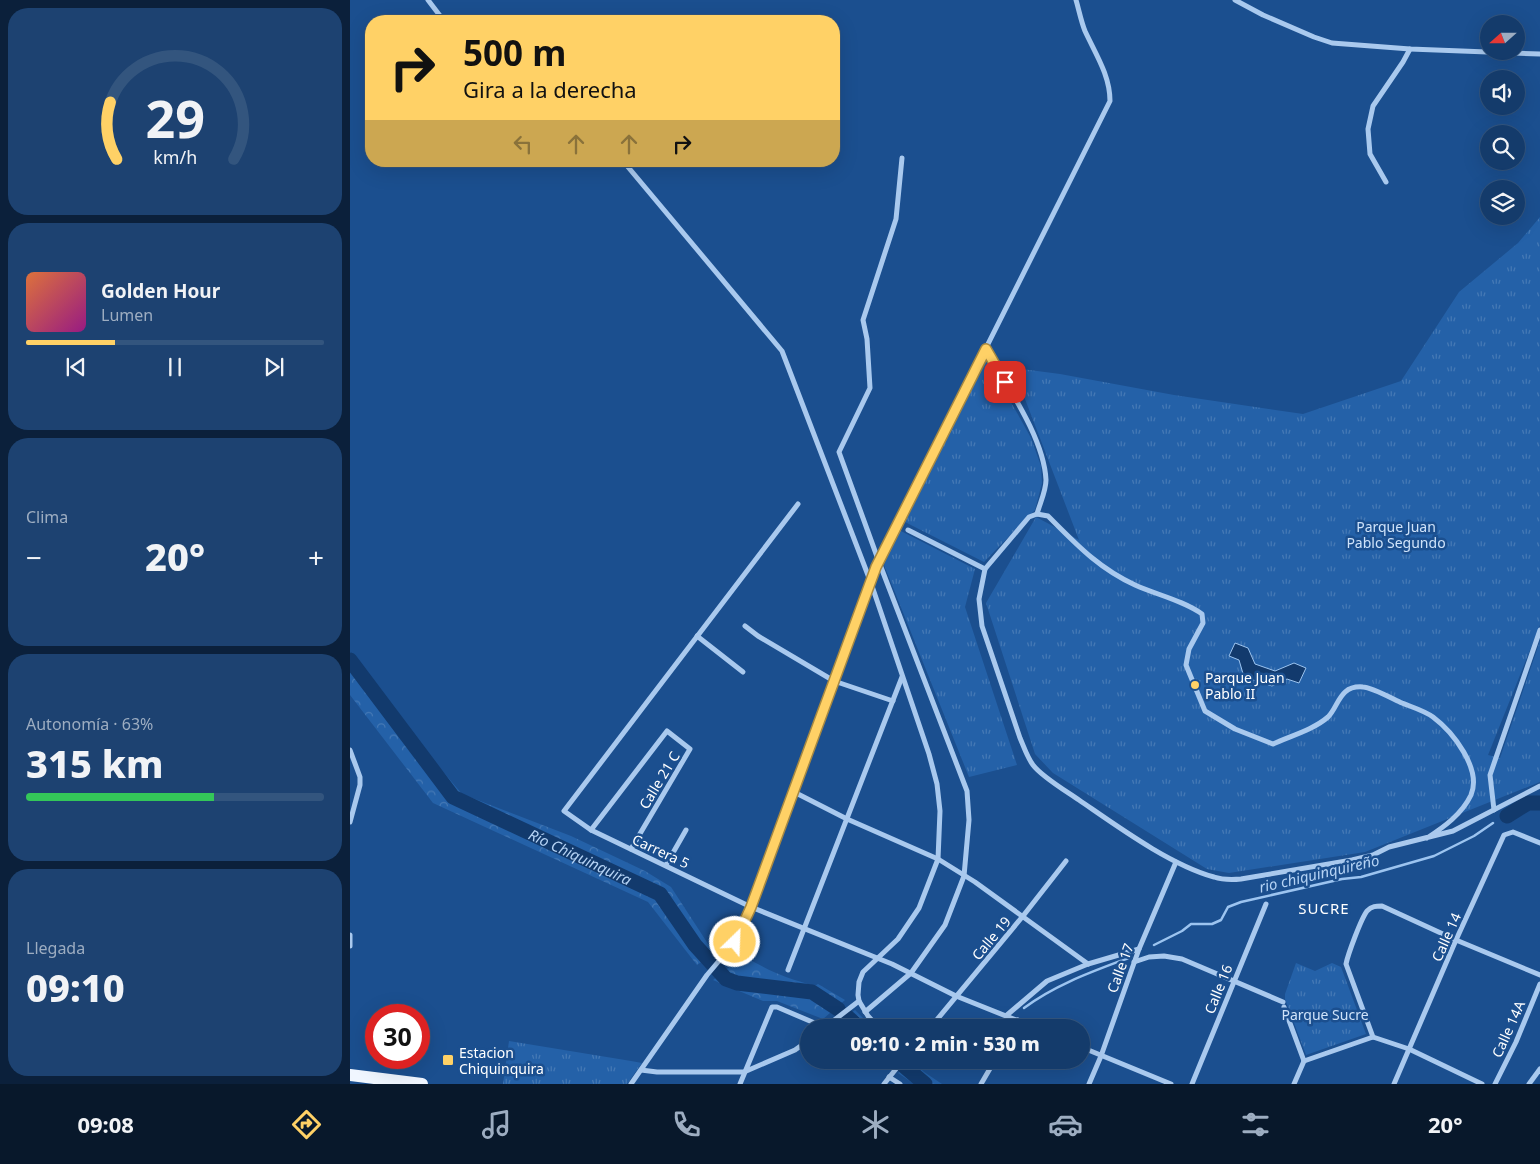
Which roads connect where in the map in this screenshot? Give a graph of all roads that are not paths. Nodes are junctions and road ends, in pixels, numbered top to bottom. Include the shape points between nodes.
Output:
1 (428, 0) edge
2 (1076, 0) edge
3 (1235, 0) edge
4 (439, 15) edge
5 (1410, 49) junction
6 (1540, 54) edge
7 (902, 158) dead end
8 (628, 167) edge
9 (1386, 182) dead end
10 (986, 349) junction
11 (798, 504) dead end
12 (1037, 514) junction
13 (908, 530) dead end
14 (879, 562) junction
15 (985, 569) junction
16 (871, 583) junction
17 (745, 626) dead end
18 (1540, 630) edge
19 (697, 636) junction
20 (743, 672) dead end
21 (902, 677) junction
22 (834, 681) junction
23 (892, 702) junction
24 (350, 750) edge
25 (1540, 786) edge
26 (794, 792) junction
27 (1494, 810) junction
28 (847, 819) junction
29 (350, 822) edge
30 (591, 830) junction
31 (686, 830) dead end
32 (1427, 838) junction
33 (1540, 843) edge
34 (631, 849) junction
35 (938, 859) junction
36 (1066, 861) dead end
37 (1176, 862) junction
38 (666, 865) junction
39 (964, 876) junction
40 (1266, 904) dead end
41 (751, 907) junction
42 (1023, 916) junction
43 (805, 928) junction
44 (350, 935) edge
45 (1456, 940) junction
46 (350, 946) edge
47 (1139, 949) junction
48 (878, 958) junction
49 (1134, 962) junction
50 (1088, 964) junction
51 (788, 970) dead end
52 (911, 974) junction
53 (1540, 975) edge
54 (1234, 980) junction
55 (1540, 984) edge
56 (956, 996) junction
57 (859, 1001) junction
58 (865, 1012) junction
59 (1007, 1015) junction
60 (804, 1019) edge
61 (834, 1019) edge
62 (871, 1019) edge
63 (937, 1019) edge
64 (1016, 1019) edge
65 (1373, 1037) junction
66 (800, 1046) edge
67 (1409, 1049) junction
68 (1090, 1051) edge
69 (1100, 1056) junction
70 (1304, 1061) junction
71 (895, 1069) edge
72 (990, 1069) edge
73 (641, 1070) junction
74 (1540, 1070) edge
75 (744, 1072) junction
76 (350, 1075) edge
77 (889, 1077) junction
78 (422, 1084) edge
79 (631, 1084) edge
80 (740, 1084) edge
81 (884, 1084) edge
82 (900, 1084) edge
83 (981, 1084) edge
84 (1088, 1084) edge
85 (1171, 1084) edge
86 (1192, 1084) edge
87 (1294, 1084) edge
88 (1394, 1084) edge
89 (1482, 1084) edge
90 (1495, 1084) edge
91 (1529, 1084) edge

1 - 4 street
2 - 10 street via 1084,28 1107,79 1110,101
3 - 5 street via 1332,43
5 - 6 street
5 - 9 street via 1373,106 1368,129 1370,154
7 - 14 street via 896,219 863,320 870,388 839,452
8 - 16 street via 782,351
10 - 12 street via 1033,432 1044,466 1046,482
10 - 14 street
11 - 19 street
12 - 15 street via 1029,517
12 - 32 street via 1048,516 1096,563 1134,585 1202,614 1203,623 1189,649 1186,665 1204,711 1235,729 1273,744 1315,725 1329,716 1342,694 1364,686 1432,716 1464,751 1473,785 1464,807 1448,824
13 - 15 street
14 - 16 street
14 - 39 street via 967,791 969,820
15 - 37 street via 980,599 982,626 1020,738 1034,767
16 - 21 street
16 - 22 street
17 - 22 street
18 - 27 street via 1490,774
19 - 20 street
19 - 30 street, Carrera 5 via 564,811
21 - 23 street
21 - 35 street via 937,784 940,811
22 - 23 street
22 - 26 street
23 - 28 street
24 - 29 street via 360,785
25 - 27 street
26 - 28 street
26 - 41 street
27 - 32 street via 1453,831
28 - 35 street
28 - 43 street
30 - 34 street, Carrera 5
30 - 34 street, Calle 21 C via 666,731 690,748
31 - 38 street
32 - 37 street via 1352,860 1241,879 1213,877
33 - 45 street, Calle 14 via 1513,832 1504,834
34 - 38 street, Carrera 5
35 - 39 street
35 - 48 street via 919,908 898,939
36 - 42 street, Calle 19
37 - 47 street, Calle 17
38 - 41 street, Carrera 5
39 - 42 street
39 - 52 street via 945,925
40 - 54 street, Calle 16
41 - 43 street, Carrera 5
41 - 73 street via 735,942 707,974
42 - 50 street
42 - 56 street, Calle 19
43 - 48 street, Carrera 5
43 - 51 street
44 - 46 street
45 - 53 street
45 - 65 street via 1382,906 1373,906 1367,912 1346,964
45 - 67 street, Calle 14
47 - 49 street, Calle 17
47 - 50 street
48 - 52 street, Carrera 5
48 - 57 street via 863,972 859,982
49 - 54 street via 1164,956 1182,959
49 - 69 street, Calle 17
50 - 59 street via 1046,981
52 - 56 street, Carrera 5
52 - 58 street
54 - 70 street via 1284,1005
54 - 86 street, Calle 16
55 - 90 street, Calle 14A
56 - 59 street, Carrera 5
56 - 63 street, Calle 19
57 - 58 street
57 - 61 street
58 - 62 street
59 - 64 street, Carrera 5
60 - 75 street via 773,1007
65 - 67 street
65 - 70 street
66 - 75 street
67 - 88 street, Calle 14
67 - 89 street
68 - 69 street
69 - 84 street, Calle 17
69 - 85 street
70 - 87 street
71 - 77 street
72 - 83 street
73 - 75 street
73 - 79 street
74 - 91 street
75 - 80 street
76 - 78 main road
77 - 81 street
77 - 82 street

